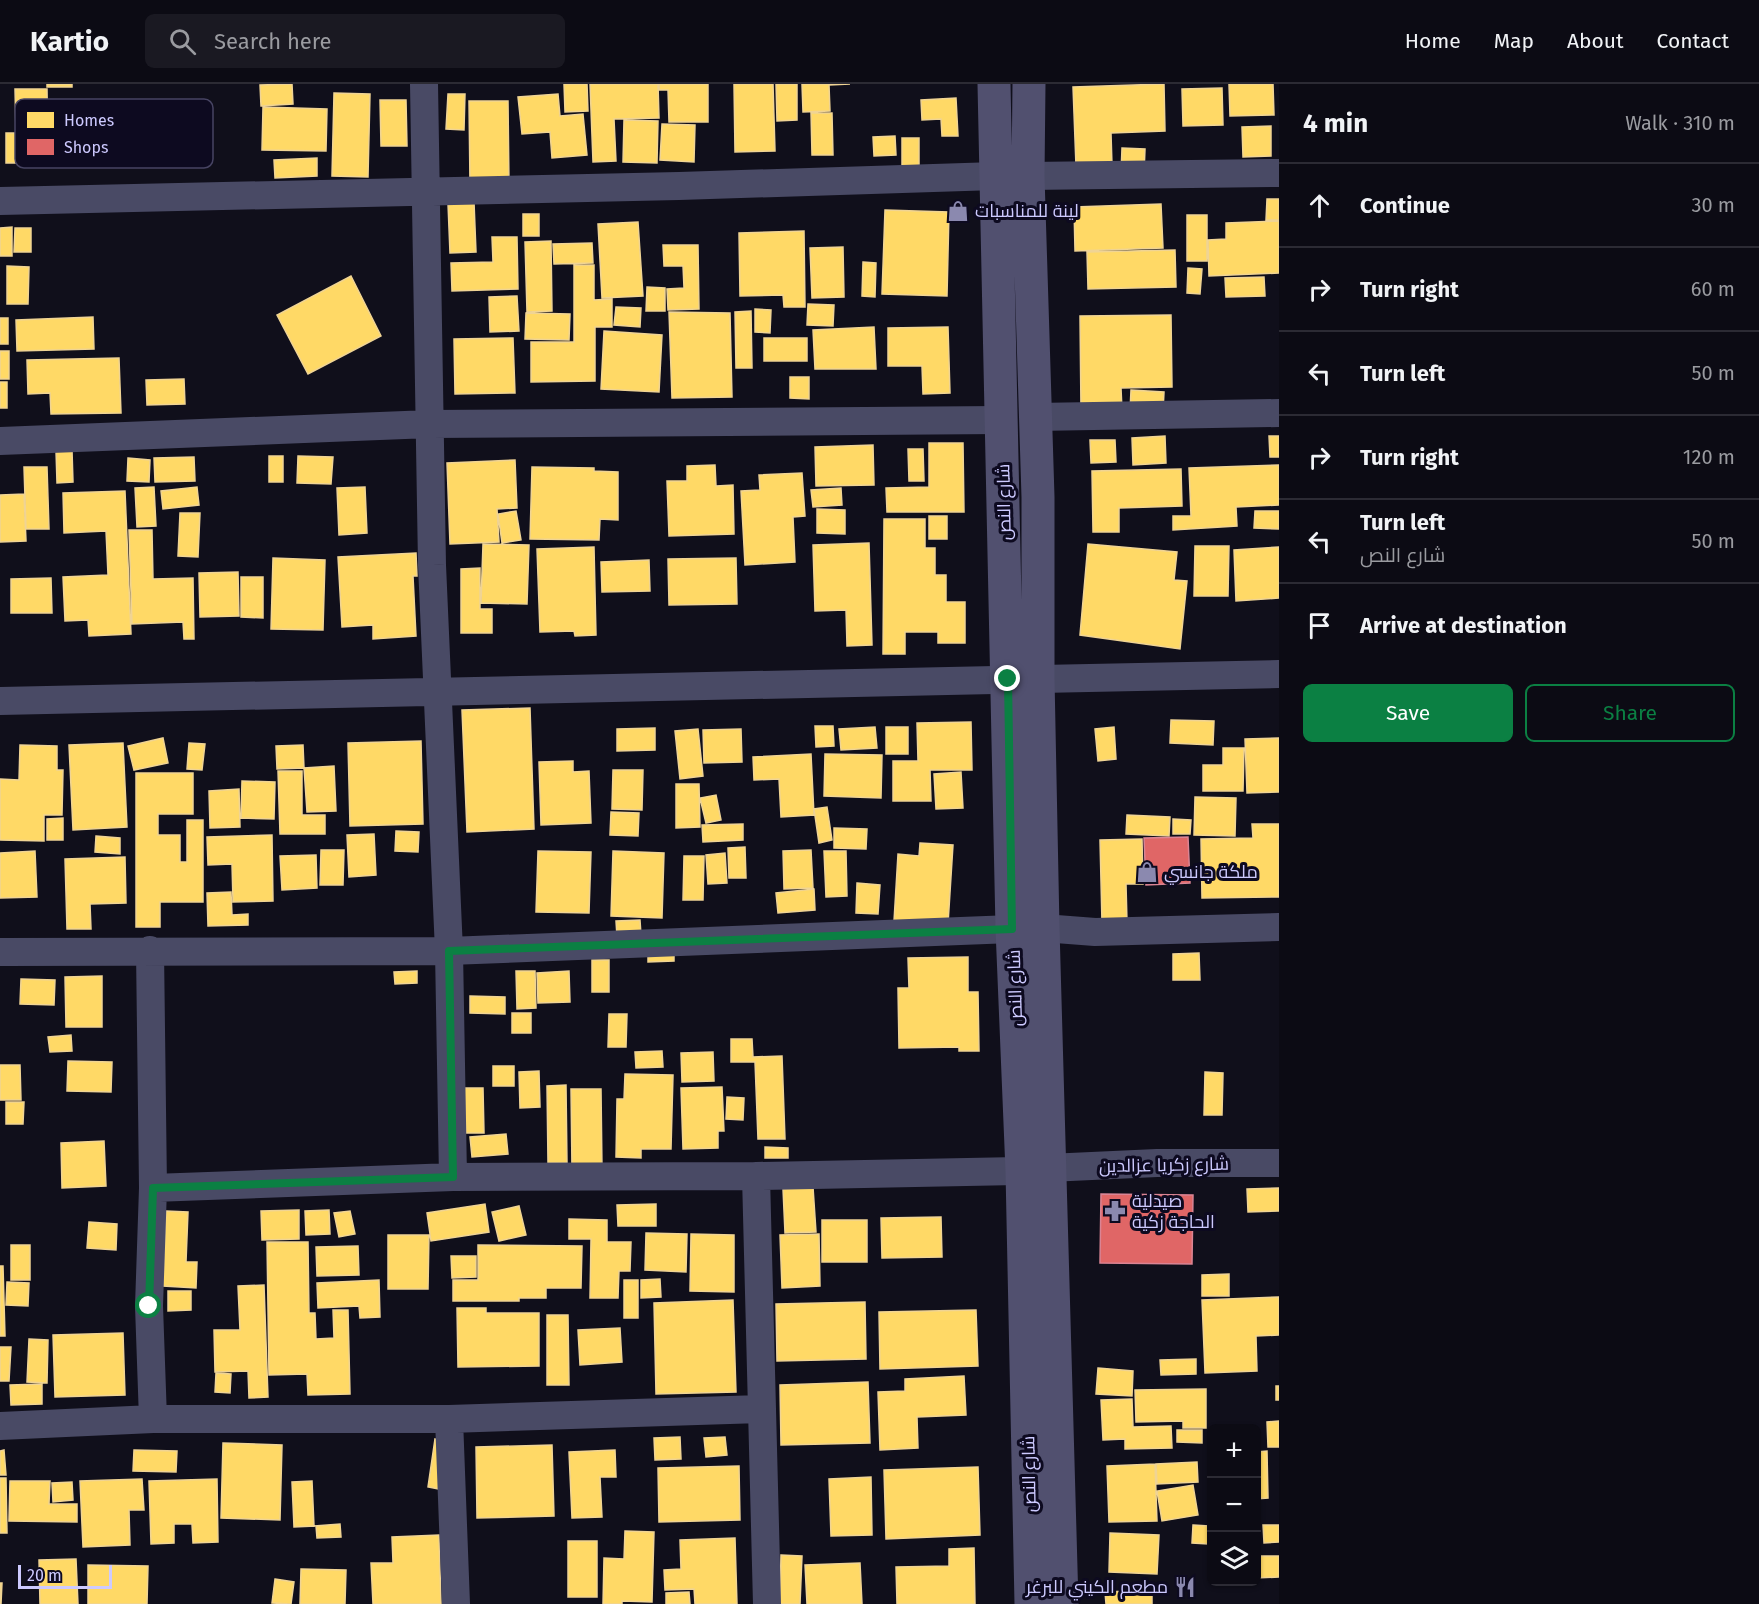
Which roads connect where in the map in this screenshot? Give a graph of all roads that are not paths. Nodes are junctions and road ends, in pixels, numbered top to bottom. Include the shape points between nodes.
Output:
1 (424, 84) edge
2 (994, 84) edge
3 (1029, 84) edge
4 (1279, 173) edge
5 (1012, 176) junction
6 (425, 192) junction
7 (0, 201) edge
8 (1279, 413) edge
9 (1035, 417) junction
10 (1002, 420) junction
11 (430, 424) junction
12 (0, 441) edge
13 (1279, 675) edge
14 (1023, 679) junction
15 (439, 694) junction
16 (0, 701) edge
17 (1279, 927) edge
18 (1027, 929) junction
19 (150, 950) junction
20 (449, 951) junction
21 (0, 952) edge
22 (1279, 1163) edge
23 (1035, 1170) junction
24 (756, 1176) junction
25 (453, 1177) junction
26 (153, 1188) junction
27 (762, 1409) junction
28 (153, 1419) junction
29 (449, 1419) junction
30 (0, 1426) edge
31 (456, 1604) edge
32 (766, 1604) edge
33 (1031, 1604) edge
34 (1062, 1604) edge

1 - 6 street
2 - 5 main road, شارع النص
3 - 5 main road, شارع النص
4 - 5 street
5 - 6 street
5 - 9 main road, شارع النص
5 - 10 main road, شارع النص
6 - 7 street
6 - 11 street
8 - 9 street
9 - 14 main road, شارع النص via 1038,497
10 - 11 street
10 - 14 main road, شارع النص
11 - 12 street
11 - 15 street
13 - 14 street
14 - 15 street
14 - 18 main road, شارع النص
15 - 16 street
15 - 20 street
17 - 18 street via 1095,932
18 - 20 street
18 - 23 main road, شارع النص
19 - 20 street
19 - 21 street
19 - 26 street
20 - 25 street
22 - 23 street, شارع زكريا عزالدين via 1157,1163
23 - 24 street, شارع زكريا عزالدين
23 - 33 main road, شارع النص
23 - 34 main road, شارع النص
24 - 25 street, شارع زكريا عزالدين
24 - 27 street
25 - 26 street, شارع زكريا عزالدين
26 - 28 street via 149,1306
27 - 29 street
27 - 32 street
28 - 29 street
28 - 30 street
29 - 31 street

